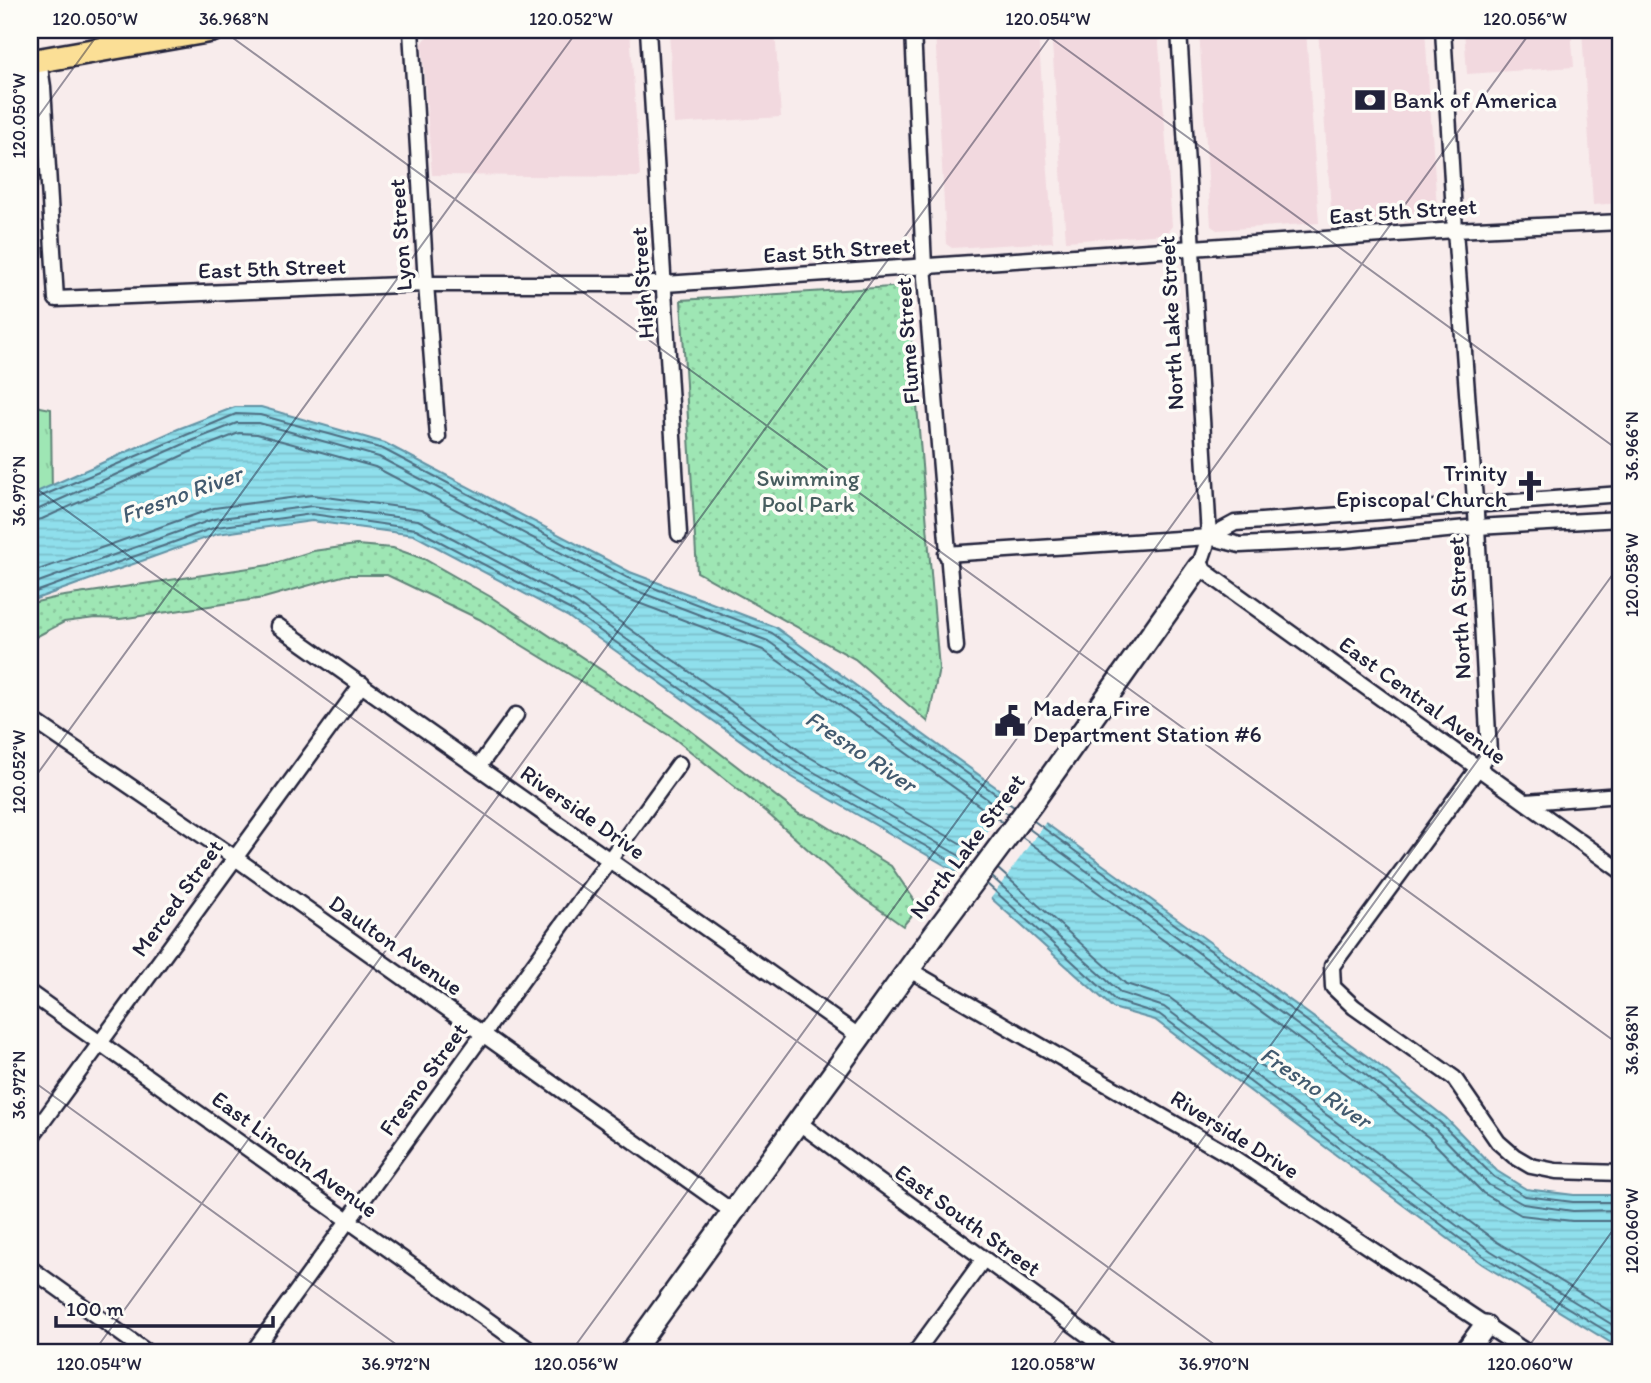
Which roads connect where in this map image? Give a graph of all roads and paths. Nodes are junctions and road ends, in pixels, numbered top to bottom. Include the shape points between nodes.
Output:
1 (212, 30) edge
2 (411, 30) edge
3 (648, 30) edge
4 (913, 30) edge
5 (1179, 30) edge
6 (1443, 30) edge
7 (34, 61) edge
8 (1621, 222) edge
9 (1455, 230) junction
10 (1193, 249) junction
11 (924, 266) junction
12 (426, 284) junction
13 (665, 284) junction
14 (438, 437) dead end
15 (1621, 494) edge
16 (1476, 504) junction
17 (1621, 519) edge
18 (1477, 527) junction
19 (679, 534) dead end
20 (1209, 537) junction
21 (946, 554) junction
22 (1199, 567) junction
23 (278, 626) dead end
24 (956, 647) dead end
25 (362, 684) junction
26 (516, 715) dead end
27 (30, 718) edge
28 (679, 764) dead end
29 (479, 766) junction
30 (1479, 767) junction
31 (1621, 795) edge
32 (1526, 802) junction
33 (234, 857) junction
34 (610, 859) junction
35 (1621, 871) edge
36 (908, 969) junction
37 (30, 993) edge
38 (483, 1034) junction
39 (860, 1037) junction
40 (100, 1043) junction
41 (798, 1122) junction
42 (30, 1139) edge
43 (1619, 1170) edge
44 (733, 1212) junction
45 (348, 1221) junction
46 (983, 1260) junction
47 (30, 1268) edge
48 (1485, 1326) junction
49 (148, 1353) edge
50 (252, 1353) edge
51 (534, 1353) edge
52 (631, 1353) edge
53 (915, 1353) edge
54 (1112, 1353) edge
55 (1465, 1353) edge
56 (1528, 1353) edge

1 - 7 main road
2 - 12 street, Lyon Street
3 - 13 street, High Street
4 - 11 street, Flume Street
5 - 10 street, North Lake Street
6 - 9 street, North A Street
7 - 12 street, East 5th Street via 43,87 55,299
8 - 9 street, East 5th Street
9 - 10 street, East 5th Street
9 - 16 street, North A Street
10 - 11 street, East 5th Street
10 - 20 street, North Lake Street
11 - 13 street, East 5th Street
11 - 21 street, Flume Street
12 - 13 street, East 5th Street
12 - 14 street, Lyon Street
13 - 19 street, High Street
15 - 16 street
16 - 18 street, North A Street
16 - 20 street via 1235,523
17 - 18 street
18 - 20 street via 1240,545
18 - 30 street, North A Street via 1489,753
20 - 21 street
20 - 22 street, North Lake Street
21 - 24 street, Flume Street
22 - 30 street, East Central Avenue
22 - 36 street, North Lake Street
23 - 25 street, Riverside Drive
25 - 29 street, Riverside Drive
25 - 33 street, Merced Street
26 - 29 street
27 - 33 street, Daulton Avenue
28 - 34 street, Fresno Street
29 - 34 street, Riverside Drive
30 - 32 street, East Central Avenue
30 - 43 street, North A Street via 1332,966 1333,987 1454,1078 1498,1143 1514,1156 1531,1166 1556,1171
31 - 32 street
32 - 35 street, East Central Avenue
33 - 38 street, Daulton Avenue
33 - 40 street, Merced Street
34 - 38 street, Fresno Street
34 - 39 street, Riverside Drive
36 - 39 street, North Lake Street
36 - 48 street, Riverside Drive via 1234,1158
37 - 40 street, East Lincoln Avenue
38 - 44 street, Daulton Avenue
38 - 45 street, Fresno Street
39 - 41 street, North Lake Street
40 - 42 street, Merced Street
40 - 45 street, East Lincoln Avenue
41 - 44 street, North Lake Street
41 - 46 street, East South Street
44 - 52 street, North Lake Street
45 - 50 street, Fresno Street
45 - 51 street, East Lincoln Avenue
46 - 53 street
46 - 54 street, East South Street
47 - 49 street
48 - 55 street
48 - 56 street, Riverside Drive

